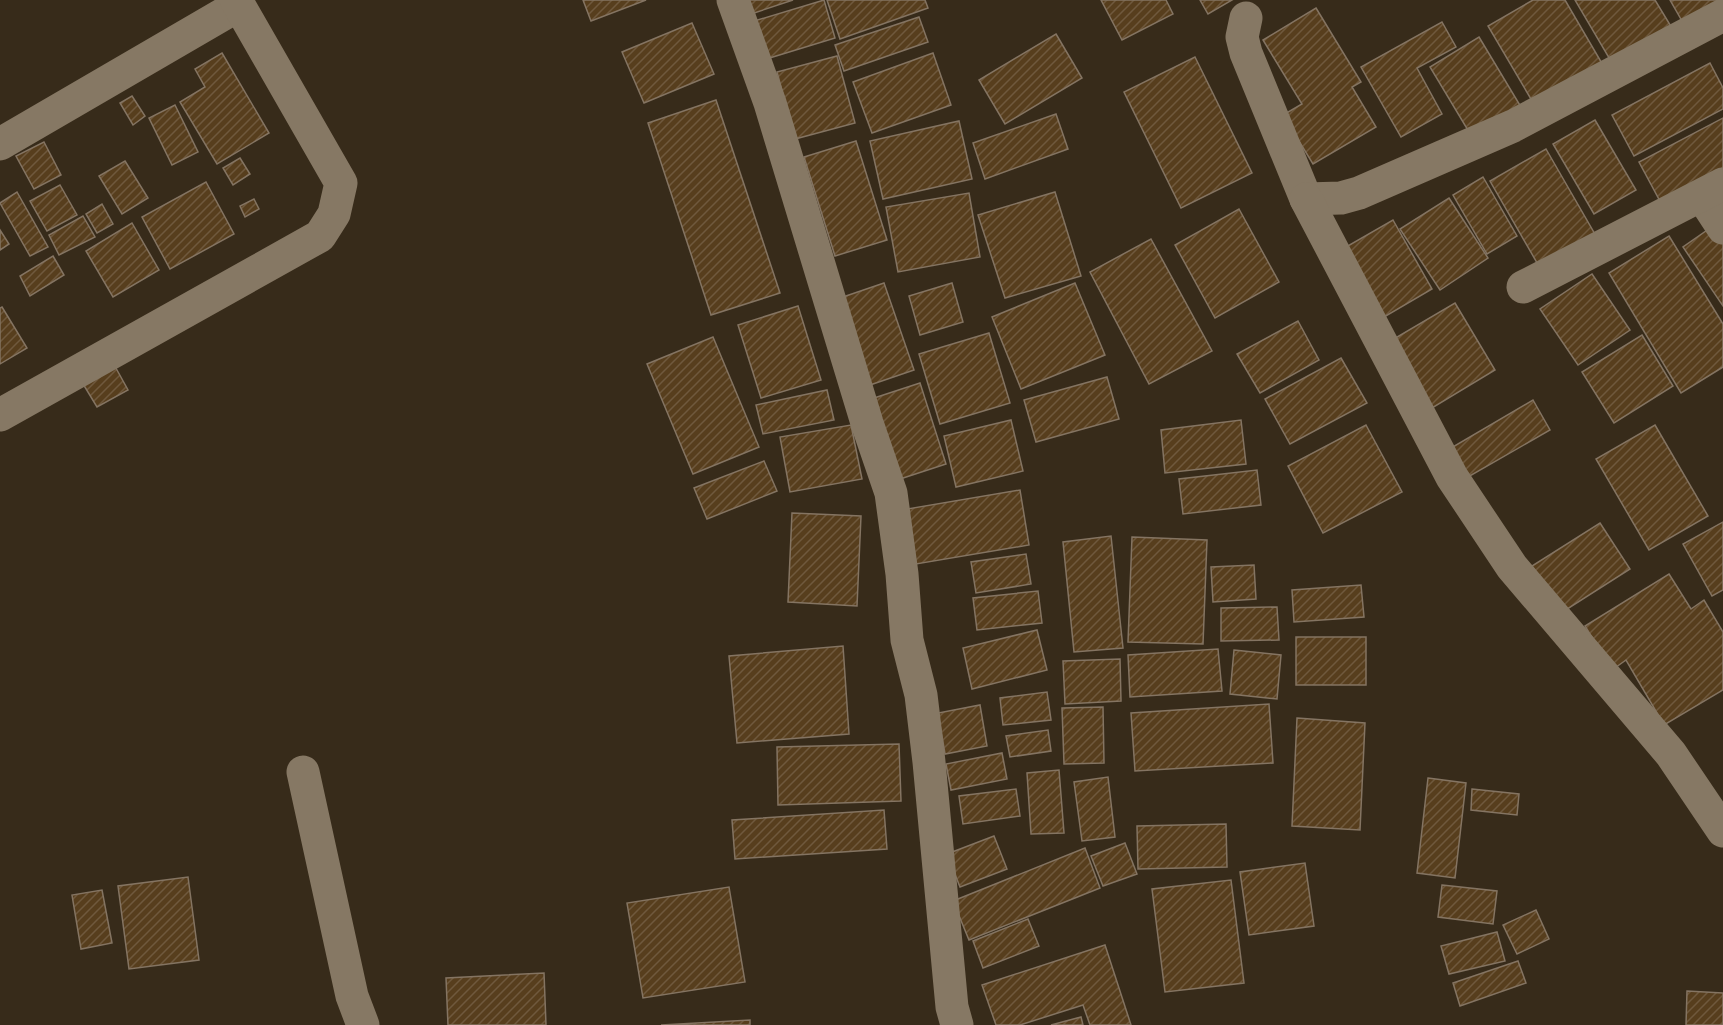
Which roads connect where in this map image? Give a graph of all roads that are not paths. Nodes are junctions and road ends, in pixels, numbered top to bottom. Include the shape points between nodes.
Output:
1 (733, 0) edge
2 (237, 2) edge
3 (1723, 15) edge
4 (1246, 18) dead end
5 (0, 144) edge
6 (1713, 190) edge
7 (1305, 199) junction
8 (1723, 228) edge
9 (1522, 287) dead end
10 (0, 416) edge
11 (303, 772) dead end
12 (1723, 831) edge
13 (363, 1025) edge
14 (957, 1025) edge

1 - 14 street via 770,103 891,494 907,640 922,706 952,1007
2 - 5 street
2 - 10 street via 341,183 334,214 320,236
3 - 7 street via 1513,126 1359,193
4 - 7 street via 1242,37 1246,52
6 - 8 street
6 - 9 street
7 - 12 street via 1452,477 1512,567 1671,754
11 - 13 street via 352,996

